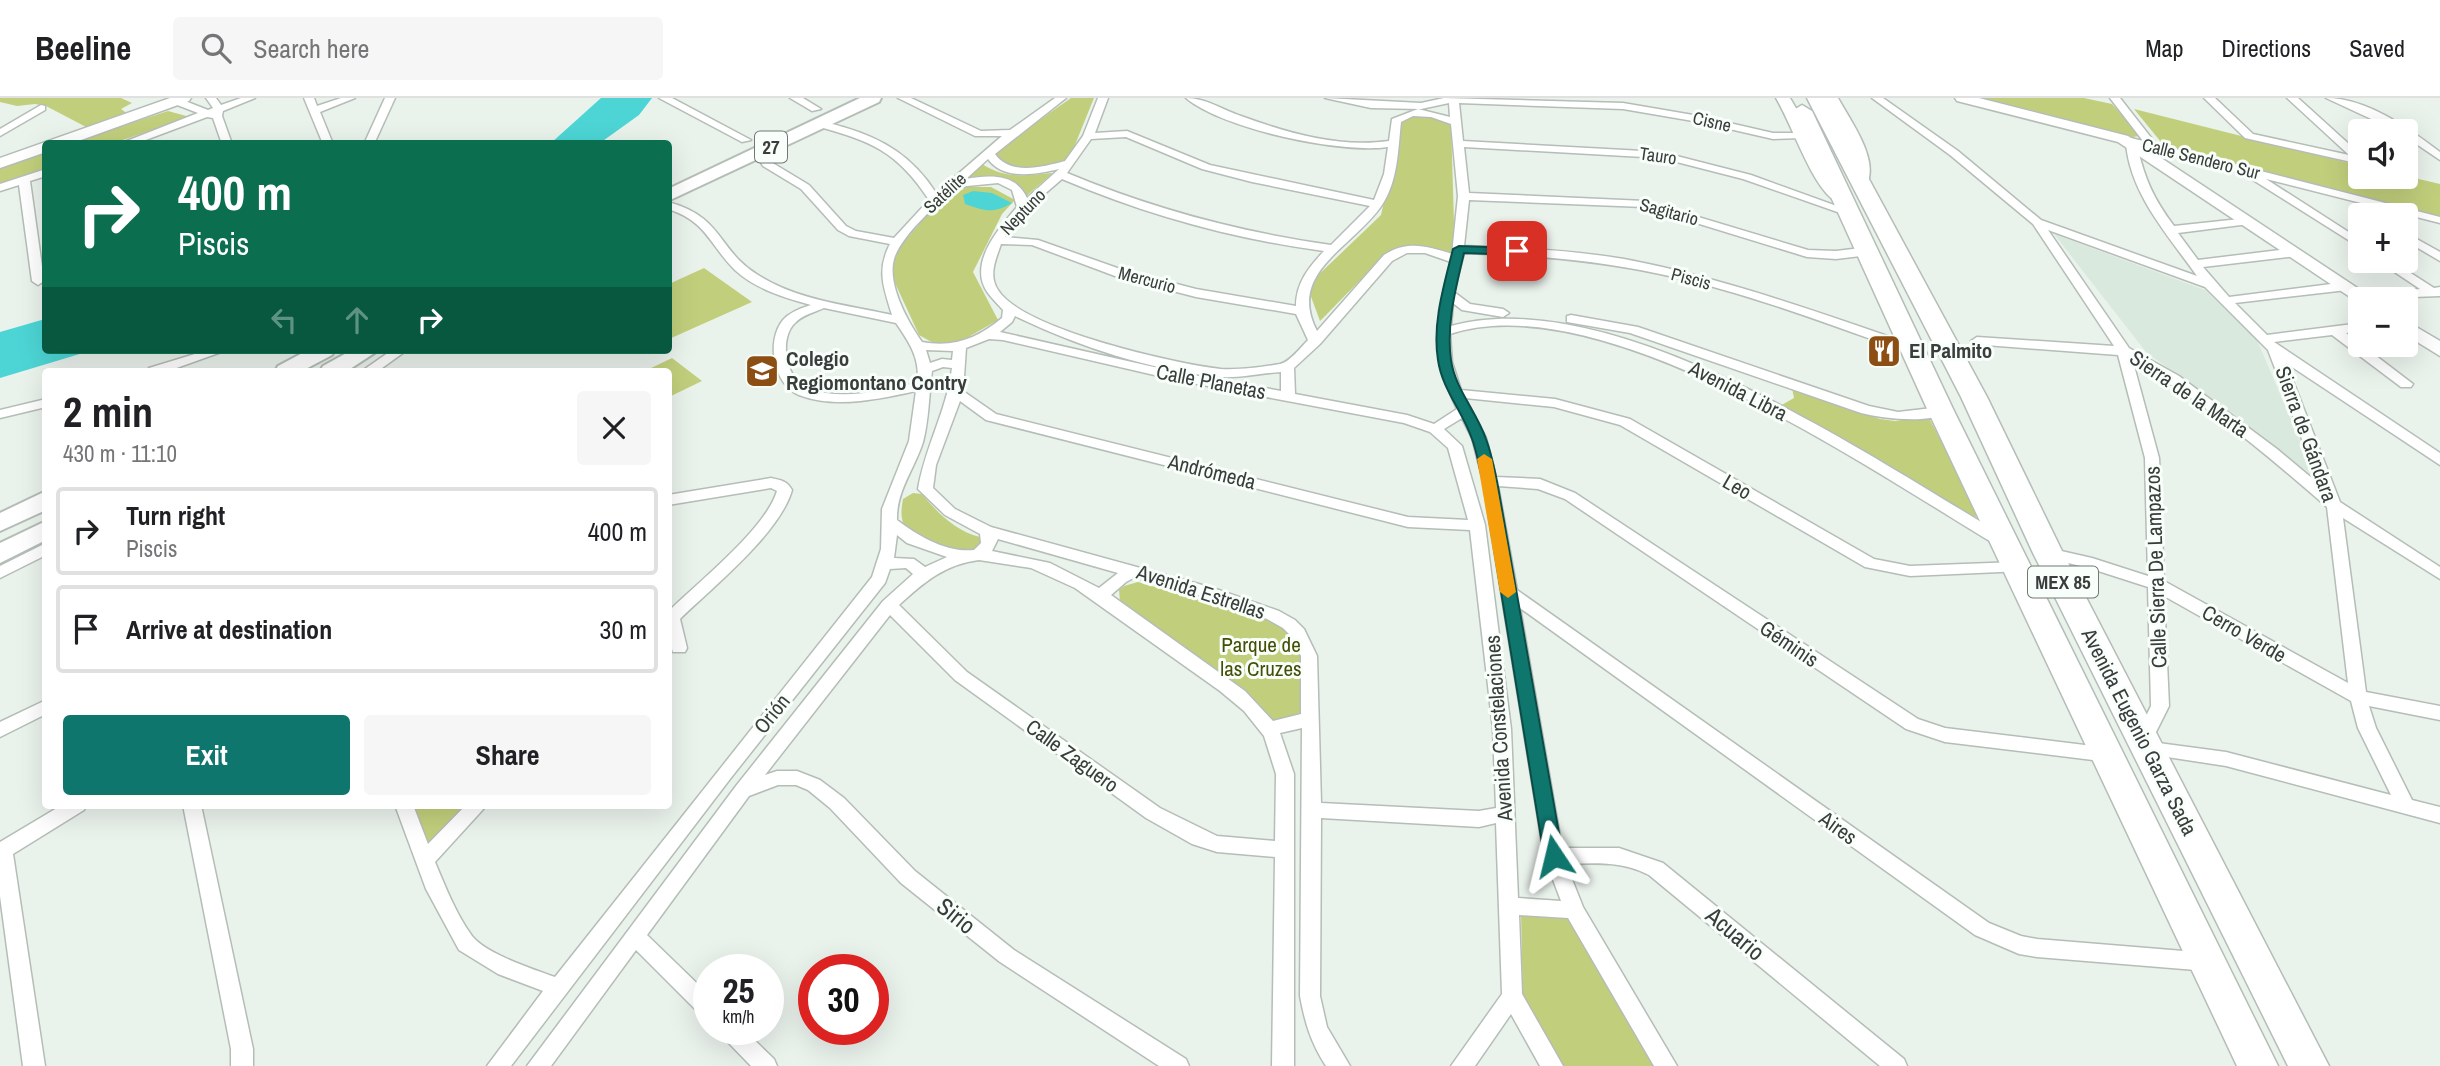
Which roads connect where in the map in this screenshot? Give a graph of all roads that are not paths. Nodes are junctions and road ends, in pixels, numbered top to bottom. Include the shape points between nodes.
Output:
1 (211, 98) edge
2 (250, 98) edge
3 (309, 98) edge
4 (350, 98) edge
5 (390, 98) edge
6 (664, 98) edge
7 (795, 98) edge
8 (839, 98) edge
9 (873, 98) edge
10 (903, 98) edge
11 (1036, 98) edge
12 (1104, 98) edge
13 (1191, 98) edge
14 (1453, 98) edge
15 (1831, 98) edge
16 (1877, 98) edge
17 (1962, 98) edge
18 (2115, 98) edge
19 (2208, 98) edge
20 (2292, 98) edge
21 (2331, 98) edge
22 (180, 99) edge
23 (1337, 99) edge
24 (1056, 101) edge
25 (1371, 105) junction
26 (41, 108) dead end
27 (1800, 108) edge
28 (314, 111) junction
29 (214, 113) junction
30 (818, 116) junction
31 (1396, 121) junction
32 (1455, 123) junction
33 (0, 133) edge
34 (1012, 133) junction
35 (1088, 136) junction
36 (65, 140) edge
37 (136, 140) edge
38 (225, 140) edge
39 (325, 140) edge
40 (371, 140) edge
41 (2127, 142) junction
42 (1394, 143) junction
43 (1459, 144) junction
44 (753, 146) junction
45 (2153, 147) junction
46 (42, 148) edge
47 (989, 153) junction
48 (2440, 157) edge
49 (0, 163) edge
50 (1064, 169) junction
51 (2246, 171) junction
52 (42, 173) edge
53 (672, 175) edge
54 (24, 179) junction
55 (954, 184) junction
56 (0, 188) edge
57 (672, 194) edge
58 (2338, 194) junction
59 (1464, 195) junction
60 (1852, 198) junction
61 (935, 200) junction
62 (2353, 203) edge
63 (1377, 204) junction
64 (672, 206) edge
65 (1023, 207) junction
66 (2440, 220) edge
67 (2249, 221) junction
68 (2037, 222) junction
69 (2171, 230) junction
70 (2348, 237) edge
71 (996, 240) junction
72 (898, 242) junction
73 (2418, 243) edge
74 (1334, 250) junction
75 (1869, 251) junction
76 (2296, 252) junction
77 (1458, 255) junction
78 (2440, 257) edge
79 (40, 261) edge
80 (2195, 264) junction
81 (2404, 273) edge
82 (38, 281) dead end
83 (2209, 284) junction
84 (2347, 286) joint
85 (1448, 293) junction
86 (2437, 293) edge
87 (2418, 295) edge
88 (2225, 301) junction
89 (823, 304) junction
90 (1009, 309) junction
91 (1302, 311) junction
92 (900, 320) junction
93 (2348, 329) edge
94 (2335, 331) junction
95 (1444, 332) junction
96 (2418, 334) edge
97 (988, 335) junction
98 (1315, 341) junction
99 (1977, 341) dead end
100 (2270, 344) junction
101 (918, 345) junction
102 (960, 348) junction
103 (1915, 350) junction
104 (2440, 350) edge
105 (2124, 351) junction
106 (208, 354) edge
107 (317, 354) edge
108 (362, 354) edge
109 (395, 354) edge
110 (958, 365) junction
111 (1287, 367) junction
112 (164, 368) edge
113 (291, 368) edge
114 (336, 368) edge
115 (374, 368) edge
116 (926, 377) junction
117 (1782, 382) junction
118 (2406, 384) dead end
119 (956, 392) junction
120 (1456, 393) junction
121 (1288, 397) junction
122 (42, 404) edge
123 (1769, 405) junction
124 (1466, 410) junction
125 (1941, 411) junction
126 (0, 414) edge
127 (1435, 429) junction
128 (2440, 460) edge
129 (1490, 481) junction
130 (925, 489) junction
131 (895, 490) junction
132 (672, 499) edge
133 (42, 501) edge
134 (2334, 505) junction
135 (888, 521) junction
136 (0, 523) edge
137 (1477, 524) junction
138 (42, 531) edge
139 (986, 531) junction
140 (42, 550) edge
141 (2048, 552) junction
142 (0, 554) edge
143 (2011, 555) junction
144 (970, 556) junction
145 (884, 565) junction
146 (1135, 571) junction
147 (0, 573) edge
148 (923, 574) junction
149 (2440, 574) edge
150 (2156, 584) junction
151 (1508, 592) junction
152 (1100, 596) junction
153 (889, 605) junction
154 (672, 613) edge
155 (672, 622) edge
156 (679, 648) dead end
157 (2358, 697) junction
158 (42, 708) edge
159 (2440, 713) edge
160 (1310, 719) junction
161 (1269, 729) junction
162 (0, 730) edge
163 (2145, 744) junction
164 (2109, 755) junction
165 (742, 791) junction
166 (2405, 805) junction
167 (70, 809) edge
168 (193, 809) edge
169 (405, 809) edge
170 (474, 809) edge
171 (1312, 810) junction
172 (1506, 813) junction
173 (2440, 814) edge
174 (1, 850) edge
175 (1284, 850) junction
176 (1554, 856) junction
177 (424, 861) junction
178 (1510, 906) junction
179 (1574, 910) junction
180 (635, 936) junction
181 (2208, 962) junction
182 (558, 987) junction
183 (693, 993) edge
184 (1512, 996) junction
185 (745, 1045) edge
186 (1664, 1065) edge
187 (34, 1066) edge
188 (242, 1066) edge
189 (498, 1066) edge
190 (538, 1066) edge
191 (766, 1066) edge
192 (1178, 1066) edge
193 (1283, 1066) edge
194 (1339, 1066) edge
195 (1462, 1066) edge
196 (1551, 1066) edge
197 (1896, 1066) edge
198 (2258, 1066) edge
199 (2309, 1066) edge

1 - 29 street
2 - 29 street
3 - 28 street
4 - 28 street
5 - 40 street
6 - 44 street
7 - 30 street
8 - 30 main road, 27
9 - 30 main road, 27
10 - 34 street via 979,134
11 - 24 street
12 - 35 street, Neptuno
13 - 42 street via 1237,119 1317,140 1365,146
14 - 25 street, Cisne via 1421,106
14 - 27 street, Cisne via 1639,108 1773,136
14 - 32 street, Avenida Constelaciones
15 - 60 street via 1863,174
16 - 68 street, Sierra de la Marta via 1954,153
17 - 41 street, Calle Sendero Sur
18 - 45 street
19 - 20 street via 2249,136 2356,160
21 - 48 street via 2398,126
22 - 29 street
22 - 36 street
23 - 25 street, Cisne
24 - 34 street, Satélite
25 - 31 street
26 - 33 street
27 - 60 highway, Avenida Eugenio Garza Sada / MEX 85
28 - 39 street
29 - 37 street
29 - 38 street
30 - 44 main road, 27
30 - 61 street via 900,158
31 - 32 street via 1405,114 1426,112
31 - 42 street
32 - 43 street, Avenida Constelaciones
34 - 47 street, Satélite
35 - 50 street, Neptuno
35 - 63 street via 1127,134 1206,167
41 - 45 street, Calle Sendero Sur
41 - 67 street
41 - 69 street, Sierra de Gándara via 2140,181
42 - 63 street via 1390,175
43 - 59 street, Avenida Constelaciones
43 - 60 street, Tauro via 1661,155
44 - 53 main road, 27
44 - 57 main road, 27
44 - 72 street via 767,164 805,187 842,228
45 - 51 street, Calle Sendero Sur
46 - 49 street
47 - 50 street via 998,165 1017,171
47 - 55 street, Satélite
50 - 65 street, Neptuno
50 - 74 street via 1168,217 1279,243
51 - 58 street, Calle Sendero Sur
51 - 70 street
52 - 54 street
54 - 56 street
54 - 79 street
55 - 61 street, Satélite
55 - 65 street via 1001,180 1018,189
58 - 62 street
58 - 66 street, Calle Sendero Sur
59 - 75 street, Sagitario via 1645,204 1807,253
59 - 77 street, Avenida Constelaciones
60 - 75 highway, Avenida Eugenio Garza Sada / MEX 85
60 - 141 highway, Avenida Eugenio Garza Sada / MEX 85 via 1974,397
61 - 72 street, Satélite
63 - 74 street
64 - 89 street via 708,224 727,257 757,280
65 - 71 street, Neptuno
67 - 69 street
67 - 76 street
68 - 83 street
68 - 105 street, Sierra de la Marta
69 - 80 street, Sierra de Gándara
71 - 90 street, Neptuno via 986,275 992,291
71 - 91 street, Mercurio via 1034,242 1119,273 1196,293
72 - 92 street, Satélite via 888,259 888,280
73 - 78 street
74 - 91 street via 1307,280
75 - 103 highway, Avenida Eugenio Garza Sada / MEX 85
76 - 80 street
76 - 84 street
77 - 85 street, Avenida Constelaciones
77 - 98 street, Piscis via 1406,248 1397,252
77 - 103 street, Piscis via 1587,257 1663,271
79 - 82 street
80 - 83 street, Sierra de Gándara
81 - 86 street
83 - 88 street, Sierra de Gándara
84 - 88 street
85 - 95 street, Avenida Constelaciones
85 - 117 street, Avenida Libra via 1478,310 1633,330
86 - 87 street
88 - 100 street, Sierra de Gándara
89 - 92 street
89 - 116 street via 785,325 782,367 793,386 803,393 845,399
90 - 97 street via 1008,319
90 - 111 street, Calle Planetas via 1084,341 1183,367 1224,373
91 - 98 street
92 - 101 street, Orión
93 - 94 street
94 - 100 street
94 - 118 street
95 - 120 street, Avenida Constelaciones via 1444,362
95 - 123 street, Avenida Libra via 1474,323 1503,322 1607,336 1680,361
96 - 104 street
97 - 102 street
97 - 121 street, Calle Planetas
98 - 111 street, Piscis
99 - 105 street
100 - 128 street
100 - 134 street, Sierra de Gándara
101 - 102 street
101 - 116 street, Orión
102 - 110 street
103 - 125 highway, Avenida Eugenio Garza Sada / MEX 85
105 - 134 street, Sierra de la Marta via 2174,379
105 - 150 street, Calle Sierra De Lampazos via 2152,458
106 - 112 street
107 - 113 main road
108 - 114 main road
109 - 115 street
110 - 116 street via 942,363
110 - 119 street
111 - 121 street
116 - 131 street, Orión via 916,441
117 - 123 street via 1789,387 1788,396
117 - 125 street, Avenida Libra via 1866,411 1914,415
119 - 130 street
119 - 137 street, Andrómeda via 991,417 1408,522
120 - 124 street, Avenida Constelaciones
120 - 143 street, Leo via 1545,401 1625,422 1870,563 1910,571
121 - 127 street, Calle Planetas via 1398,417
122 - 126 street
123 - 143 street, Avenida Libra
124 - 127 street
124 - 129 street, Avenida Constelaciones
125 - 143 highway, Avenida Eugenio Garza Sada / MEX 85
127 - 137 street, Avenida Constelaciones via 1455,446
129 - 151 street, Avenida Constelaciones
129 - 164 street, Géminis via 1540,484 1570,496 1912,724 1945,735
130 - 131 street
130 - 139 street, Avenida Estrellas via 950,512
131 - 135 street, Orión
132 - 154 street via 771,484 780,485 786,495 739,551
133 - 136 main road
134 - 149 street, Sierra de la Marta
134 - 157 street, Sierra de Gándara
135 - 144 street, Avenida Estrellas via 912,539
135 - 145 street, Orión via 889,549
137 - 172 street, Avenida Constelaciones via 1502,729
138 - 142 main road
139 - 144 street via 988,545
139 - 146 street, Avenida Estrellas
140 - 147 street
141 - 150 street, Cerro Verde
141 - 163 highway, Avenida Eugenio Garza Sada / MEX 85
143 - 164 highway, Avenida Eugenio Garza Sada / MEX 85
144 - 148 street, Orión
144 - 152 street, Avenida Estrellas via 1038,564
145 - 148 street via 909,563
145 - 182 street, Orión via 879,579
146 - 152 street
146 - 160 street, Avenida Estrellas via 1207,592 1289,624 1309,656
148 - 153 street, Orión
150 - 157 street, Cerro Verde
150 - 163 street, Calle Sierra De Lampazos via 2160,706
151 - 176 street, Avenida Constelaciones
151 - 181 street, Aires via 1982,929 2037,948
152 - 161 street, Avenida Estrellas via 1244,702
153 - 165 street, Orión
153 - 175 street, Calle Zaguero via 961,676 1153,813 1217,844
155 - 156 street
157 - 159 street, Cerro Verde
157 - 166 street, Sierra de Gándara via 2367,727
158 - 162 street
160 - 161 street
160 - 171 street, Avenida Estrellas
161 - 175 street, Avenida Estrellas via 1285,774
163 - 166 street via 2226,759
163 - 199 highway, Avenida Eugenio Garza Sada / MEX 85
164 - 181 highway, Avenida Eugenio Garza Sada / MEX 85
165 - 180 street, Orión
165 - 192 street, Sirio via 777,778 797,778 814,785 908,877 1006,956
166 - 173 street
167 - 174 street
168 - 188 street
169 - 177 street
170 - 177 street
171 - 172 street via 1479,819
171 - 194 street, Avenida Estrellas via 1310,996 1322,1043
172 - 178 street, Avenida Constelaciones
174 - 187 street
175 - 193 street, Avenida Estrellas
176 - 179 street, Avenida Constelaciones
176 - 197 street, Acuario via 1616,853 1656,869
177 - 182 street via 466,944 505,968
178 - 179 street
178 - 184 street, Avenida Constelaciones
179 - 186 street, Avenida Constelaciones
180 - 183 street
180 - 190 street, Orión
181 - 198 highway, Avenida Eugenio Garza Sada / MEX 85
182 - 189 street, Orión
184 - 195 street
184 - 196 street, Avenida Constelaciones
185 - 191 street

